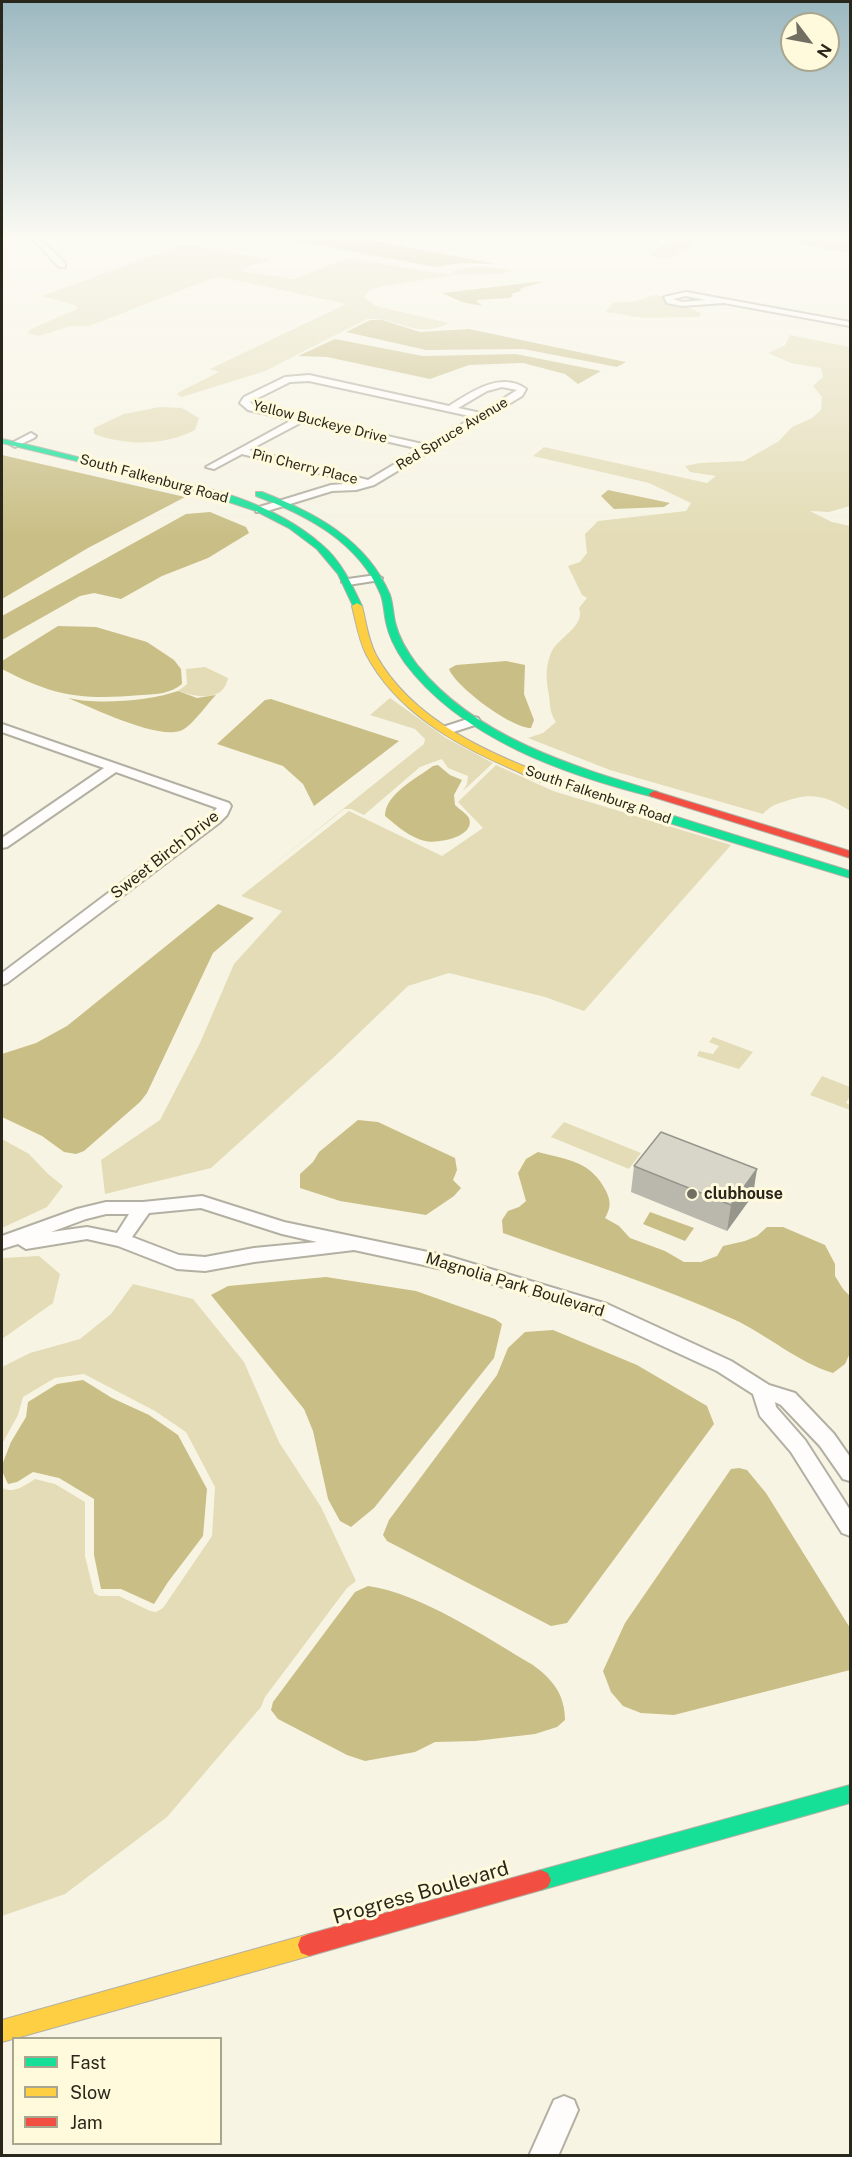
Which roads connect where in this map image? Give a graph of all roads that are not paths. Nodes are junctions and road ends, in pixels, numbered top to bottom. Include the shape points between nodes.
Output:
1 (494, 400) dead end
2 (504, 403) junction
3 (450, 409) junction
4 (482, 416) junction
5 (301, 419) junction
6 (2, 429) edge
7 (31, 436) junction
8 (8, 443) edge
9 (428, 448) junction
10 (240, 451) junction
11 (211, 466) dead end
12 (370, 483) junction
13 (287, 505) junction
14 (264, 512) junction
15 (376, 578) junction
16 (348, 582) junction
17 (474, 721) junction
18 (2, 728) edge
19 (447, 730) junction
20 (115, 767) junction
21 (2, 844) edge
22 (850, 855) edge
23 (850, 875) edge
24 (2, 980) edge
25 (143, 1208) junction
26 (121, 1240) junction
27 (2, 1244) edge
28 (358, 1244) junction
29 (762, 1389) junction
30 (850, 1473) edge
31 (850, 1527) edge
32 (850, 1794) edge
33 (2, 2031) edge
34 (564, 2110) dead end
35 (543, 2156) edge

1 - 2 street
2 - 3 street, Red Spruce Avenue via 522,389 495,385
2 - 4 street, Red Spruce Avenue
3 - 4 street, Yellow Buckeye Drive
3 - 5 street, Yellow Buckeye Drive via 297,377 244,403
4 - 9 street, Red Spruce Avenue
5 - 9 street, Yellow Buckeye Drive
5 - 10 street
6 - 7 street, South Falkenburg Road
7 - 8 street
7 - 13 street, South Falkenburg Road via 211,479
8 - 14 street, South Falkenburg Road via 189,486
9 - 12 street, Red Spruce Avenue
10 - 11 street
10 - 12 street, Pin Cherry Place
12 - 13 street, Red Spruce Avenue
13 - 14 street, Red Spruce Avenue
13 - 15 street, South Falkenburg Road via 324,525 358,552
14 - 16 street, South Falkenburg Road via 328,555
15 - 16 street
15 - 17 street, South Falkenburg Road via 386,597 393,633 413,666
16 - 19 street, South Falkenburg Road via 371,656 397,690
17 - 19 street
17 - 22 street, South Falkenburg Road via 531,751 599,777
18 - 20 street, Sweet Birch Drive
19 - 23 street, South Falkenburg Road via 526,772
20 - 21 street
20 - 24 street, Sweet Birch Drive via 224,806 222,812
25 - 26 street
25 - 27 street, Magnolia Park Boulevard via 105,1208 83,1213
25 - 28 street, Magnolia Park Boulevard via 202,1202 282,1227
26 - 27 street, Magnolia Park Boulevard via 87,1233
26 - 28 street, Magnolia Park Boulevard via 177,1262 205,1264
28 - 29 street, Magnolia Park Boulevard via 447,1263 600,1309 724,1366
29 - 30 street, Magnolia Park Boulevard via 788,1399 827,1440
29 - 31 street via 767,1410 798,1446
32 - 33 street, Progress Boulevard
34 - 35 street

